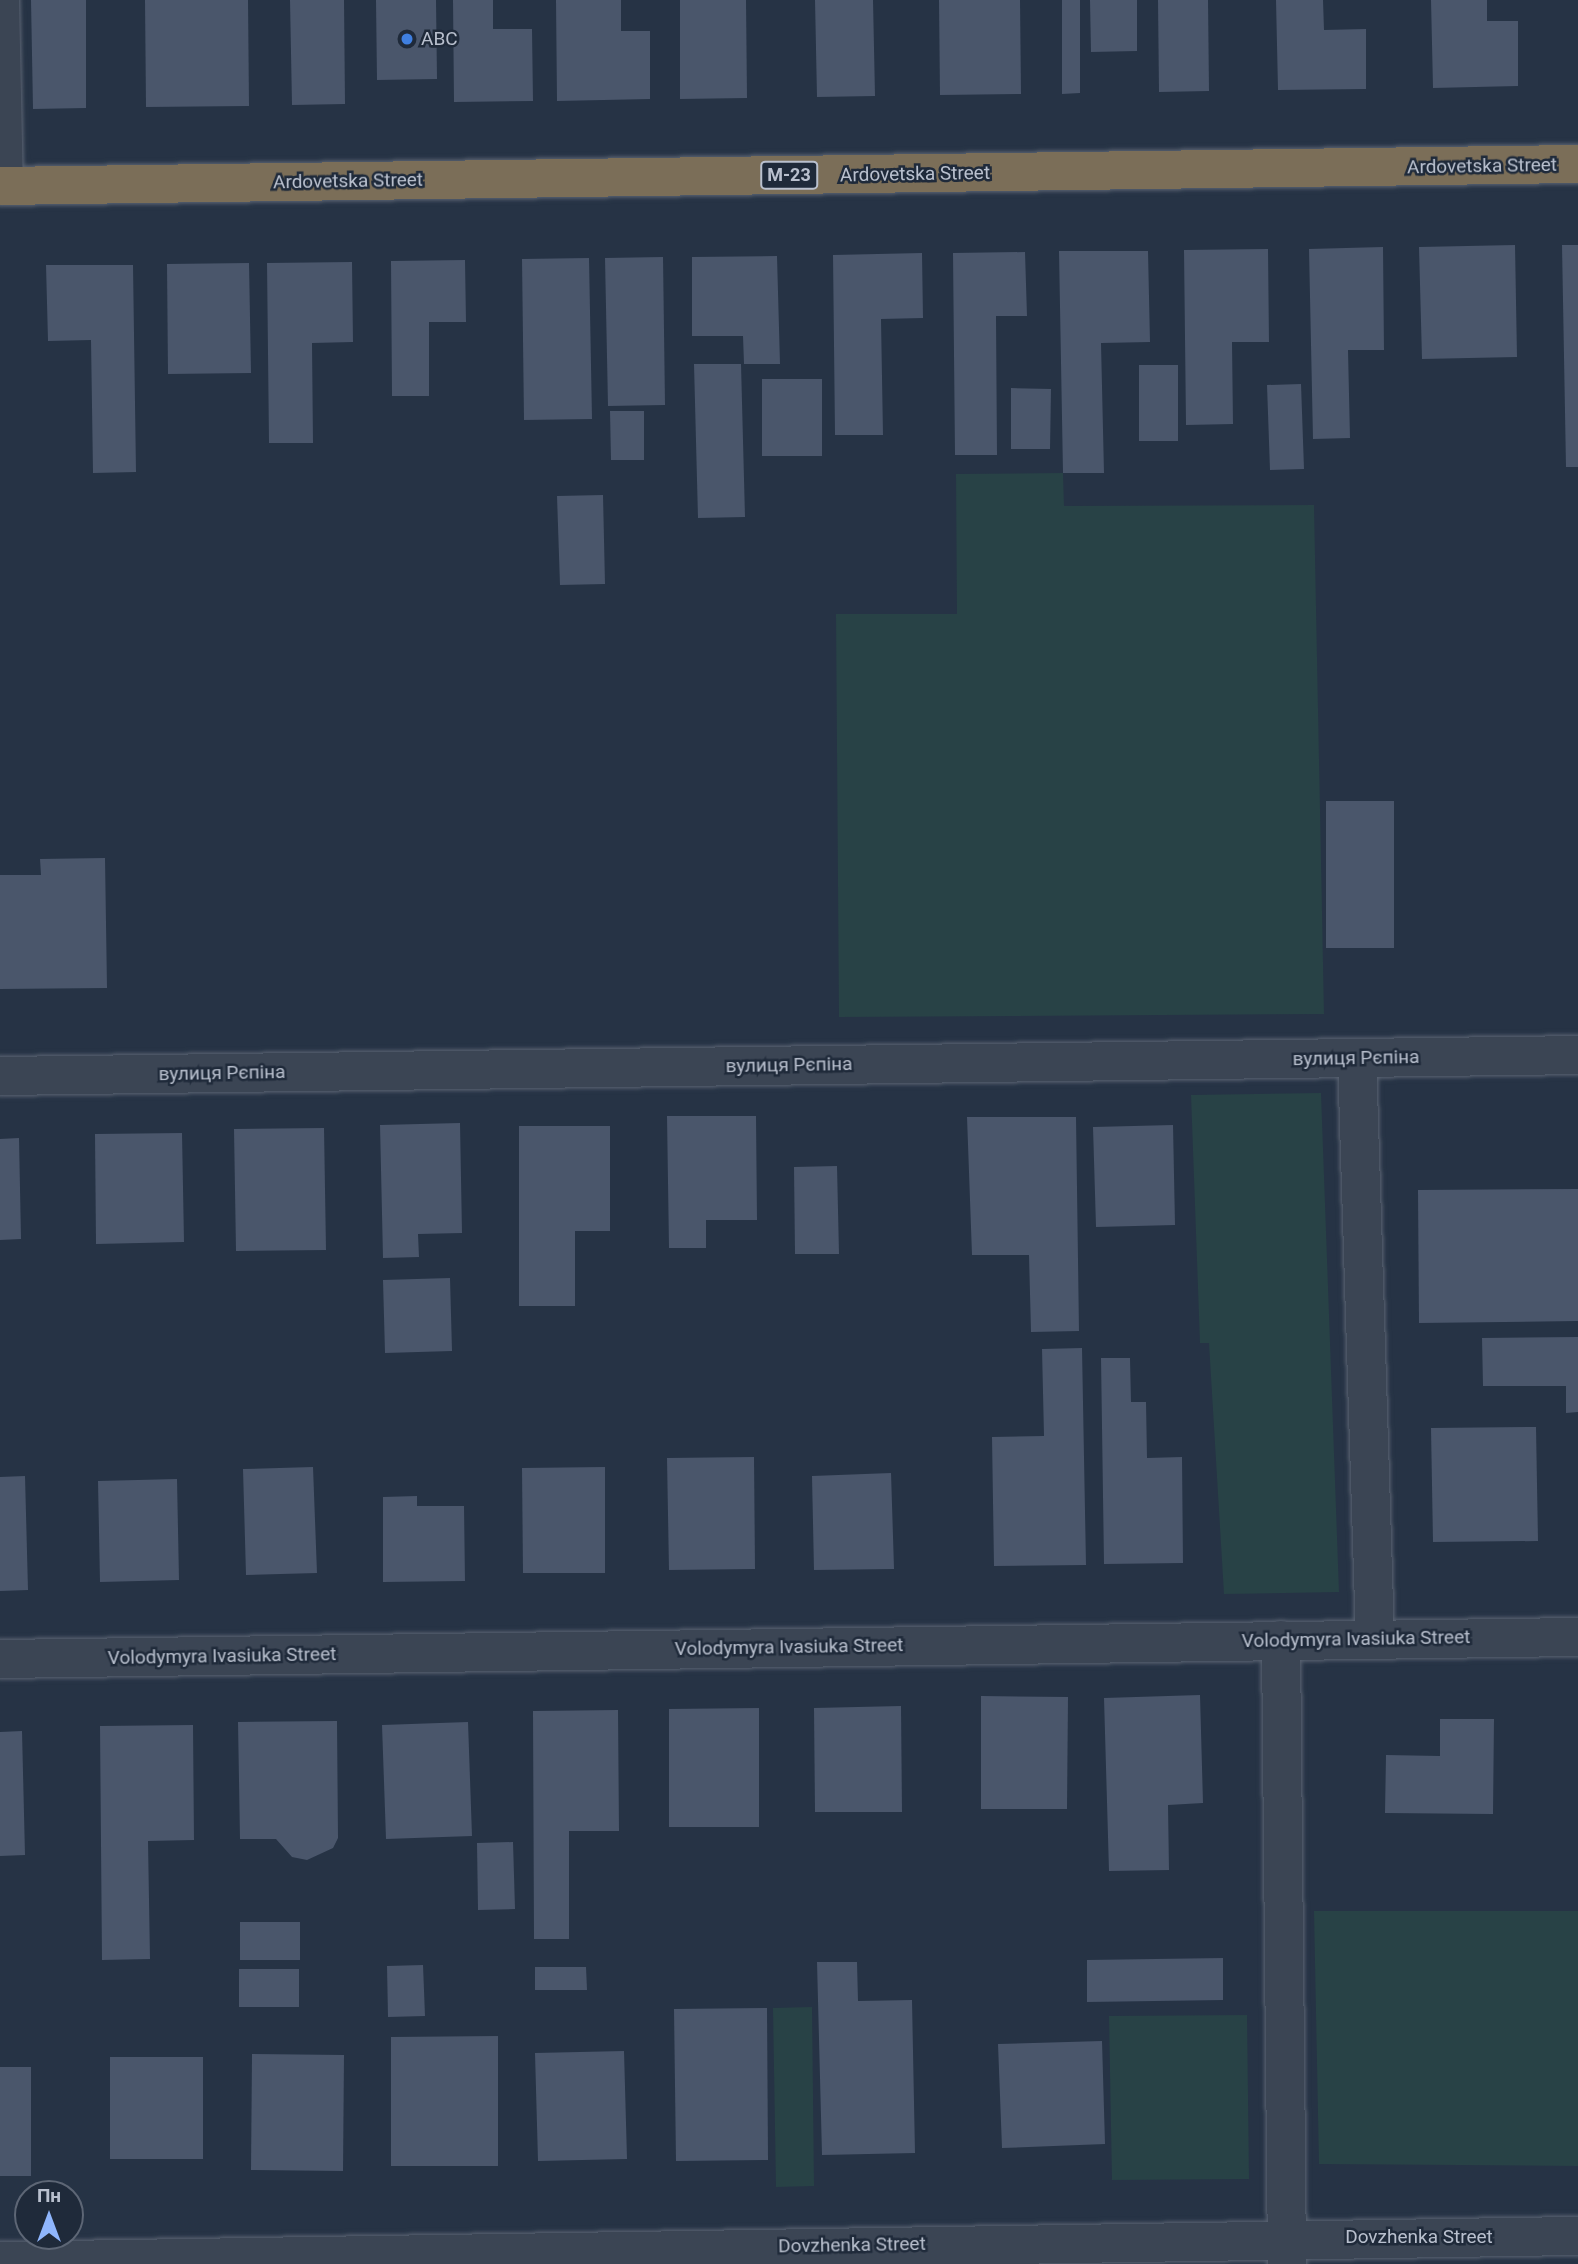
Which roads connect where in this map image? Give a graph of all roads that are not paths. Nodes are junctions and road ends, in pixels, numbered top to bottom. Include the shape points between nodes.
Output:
1 (7, 0) edge
2 (1578, 164) edge
3 (5, 186) edge
4 (1578, 1055) edge
5 (1357, 1058) junction
6 (0, 1076) edge
7 (1578, 1637) edge
8 (1375, 1638) junction
9 (1281, 1640) junction
10 (0, 1659) edge
11 (1578, 2236) edge
12 (1287, 2251) edge
13 (0, 2261) edge

1 - 3 lane
2 - 3 highway, Ardovetska Street / М-23
4 - 5 street, вулиця Рєпіна
5 - 6 street, вулиця Рєпіна
5 - 8 street
7 - 8 street, Volodymyra Ivasiuka Street
8 - 9 street, Volodymyra Ivasiuka Street
9 - 10 street, Volodymyra Ivasiuka Street
9 - 12 street
11 - 12 street, Dovzhenka Street
12 - 13 street, Dovzhenka Street

